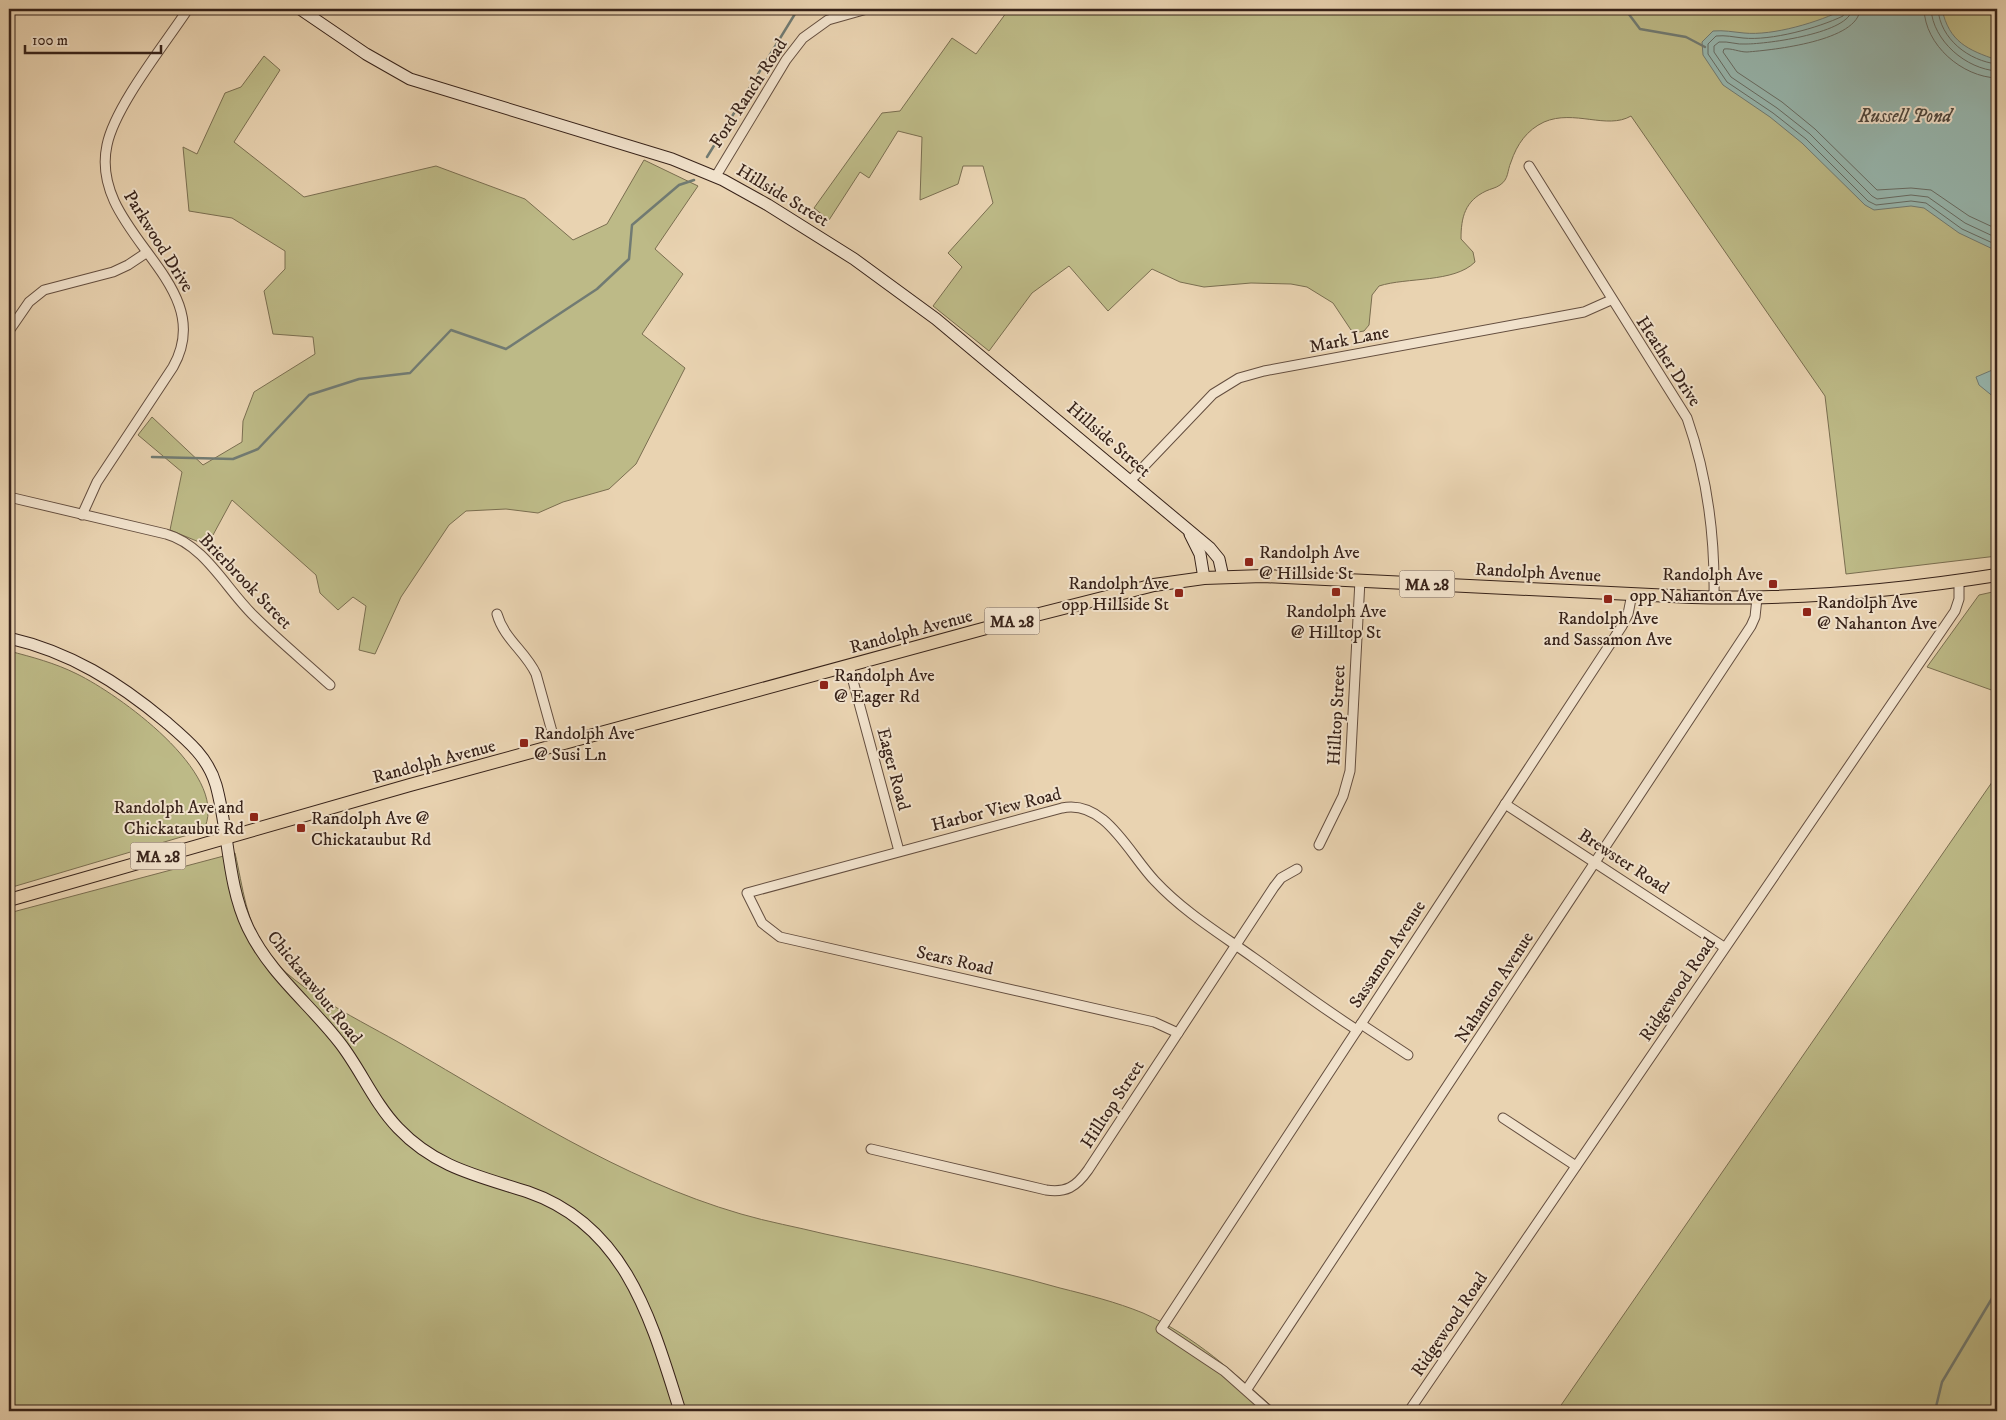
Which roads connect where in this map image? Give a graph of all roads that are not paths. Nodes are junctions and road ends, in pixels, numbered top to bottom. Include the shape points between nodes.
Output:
1 (188, 9) edge
2 (300, 9) edge
3 (867, 9) edge
4 (1529, 166) dead end
5 (716, 176) junction
6 (146, 253) junction
7 (1611, 300) junction
8 (9, 331) edge
9 (1130, 481) junction
10 (9, 497) edge
11 (82, 515) junction
12 (1185, 526) junction
13 (1997, 575) edge
14 (1223, 576) junction
15 (1204, 578) junction
16 (1360, 580) junction
17 (1959, 581) junction
18 (1632, 594) junction
19 (1714, 597) junction
20 (1756, 598) junction
21 (498, 614) dead end
22 (9, 638) edge
23 (849, 666) junction
24 (330, 685) dead end
25 (556, 746) junction
26 (1505, 804) junction
27 (227, 836) junction
28 (1319, 845) dead end
29 (899, 851) junction
30 (1596, 862) junction
31 (1296, 869) dead end
32 (747, 892) joint
33 (9, 900) edge
34 (1236, 945) junction
35 (1724, 947) junction
36 (1359, 1027) junction
37 (1178, 1033) junction
38 (1408, 1056) dead end
39 (1503, 1118) dead end
40 (871, 1149) dead end
41 (1576, 1166) junction
42 (1247, 1389) junction
43 (680, 1411) edge
44 (1269, 1411) edge
45 (1409, 1411) edge

1 - 6 street, Parkwood Drive via 123,106 107,144 105,170 110,195 121,218
2 - 5 street, Hillside Street via 366,54 419,82 649,151
3 - 5 street, Ford Ranch Road via 828,20 803,38 786,59
4 - 7 street, Heather Drive
5 - 9 street, Hillside Street via 828,242 912,301
6 - 8 street via 121,269 44,290 29,302
6 - 11 street, Parkwood Drive via 178,299 184,321 183,345 173,367 93,490
7 - 9 street, Mark Lane via 1584,312 1239,378 1213,394
7 - 19 street, Heather Drive via 1678,401 1690,427 1713,531
9 - 12 street, Hillside Street
10 - 11 street, Brierbrook Street
11 - 24 street, Brierbrook Street via 172,536 184,542 205,560 257,620
12 - 14 street, Hillside Street via 1215,553
12 - 15 street, Hillside Street via 1198,549
13 - 17 main road, Randolph Avenue / MA 28
14 - 15 main road, Randolph Avenue / MA 28
14 - 16 main road, Randolph Avenue / MA 28
15 - 23 main road, Randolph Avenue / MA 28 via 1121,593
16 - 18 main road, Randolph Avenue / MA 28
16 - 28 street, Hilltop Street via 1350,771 1343,796
17 - 20 main road, Randolph Avenue / MA 28 via 1861,593
17 - 35 street, Ridgewood Road via 1955,611
18 - 19 main road, Randolph Avenue / MA 28
18 - 26 street, Sassamon Avenue via 1626,620
19 - 20 main road, Randolph Avenue / MA 28
20 - 30 street, Nahanton Avenue via 1751,626
21 - 25 street via 503,631 536,674
22 - 27 street, Chickatawbut Road via 52,651 94,670 134,696 183,737 202,756 212,773
23 - 25 main road, Randolph Avenue / MA 28
23 - 29 street, Eager Road
25 - 27 main road, Randolph Avenue / MA 28
26 - 30 street, Brewster Road
26 - 36 street, Sassamon Avenue
27 - 33 main road, Randolph Avenue / MA 28
27 - 43 street, Chickatawbut Road via 237,898 255,942 273,968 342,1046 391,1120 414,1143 442,1162 475,1177 545,1199 598,1237 623,1267 640,1295
29 - 32 street, Harbor View Road
29 - 34 street, Harbor View Road via 1062,808 1084,807 1104,819 1147,872 1178,903
30 - 35 street, Brewster Road
30 - 42 street, Nahanton Avenue
31 - 34 street, Hilltop Street via 1277,882
32 - 37 street, Sears Road via 762,924 780,937 1154,1022
34 - 36 street, Harbor View Road
34 - 37 street, Hilltop Street
35 - 41 street, Ridgewood Road
36 - 38 street, Harbor View Road
36 - 42 street, Sassamon Avenue via 1161,1329
37 - 40 street, Hilltop Street via 1088,1170 1070,1189 1059,1192 1046,1190
39 - 41 street
41 - 45 street, Ridgewood Road
42 - 44 street

